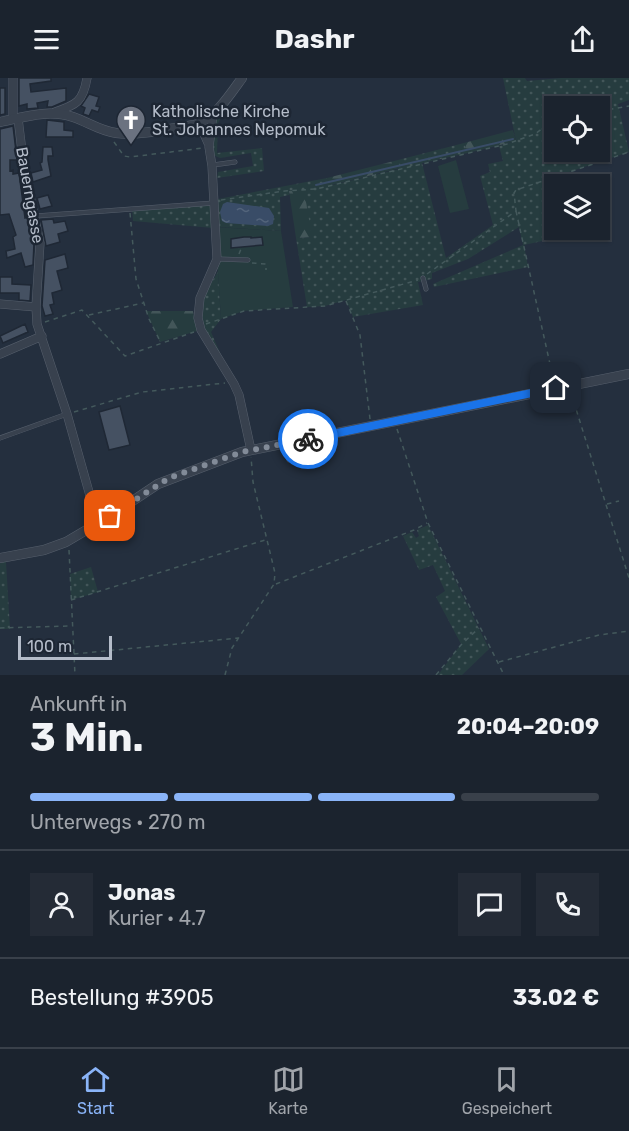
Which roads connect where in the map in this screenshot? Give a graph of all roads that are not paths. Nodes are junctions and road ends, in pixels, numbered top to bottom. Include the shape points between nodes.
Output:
1 (13, 78) edge
2 (87, 78) edge
3 (242, 78) edge
4 (53, 113) junction
5 (213, 114) junction
6 (16, 119) junction
7 (0, 122) edge
8 (195, 125) junction
9 (209, 147) junction
10 (235, 162) dead end
11 (212, 166) junction
12 (214, 202) junction
13 (34, 216) junction
14 (217, 259) junction
15 (248, 260) road end
16 (423, 278) road end
17 (426, 289) dead end
18 (0, 304) edge
19 (36, 307) junction
20 (43, 339) junction
21 (0, 354) edge
22 (629, 374) edge
23 (67, 414) junction
24 (0, 438) edge
25 (286, 444) junction
26 (251, 450) junction
27 (289, 460) dead end
28 (98, 524) junction
29 (0, 558) edge

1 - 6 street, Bauerngasse
2 - 4 street via 75,104
3 - 5 street
4 - 6 street
4 - 8 street via 116,133
5 - 8 street
5 - 9 street
6 - 7 street
6 - 13 street, Bauerngasse
8 - 9 street
9 - 11 street
10 - 11 lane
11 - 12 street
12 - 13 lane
12 - 14 street
13 - 19 street, Bauerngasse via 40,243
14 - 15 lane
14 - 26 street via 200,298 200,328 239,395
16 - 17 lane
18 - 19 street
19 - 20 street, Bauerngasse
20 - 21 street
20 - 23 street, Bauerngasse
22 - 25 street
23 - 24 lane
23 - 28 street, Bauerngasse
25 - 26 street
25 - 27 lane
26 - 28 street via 169,478
28 - 29 street via 44,550

